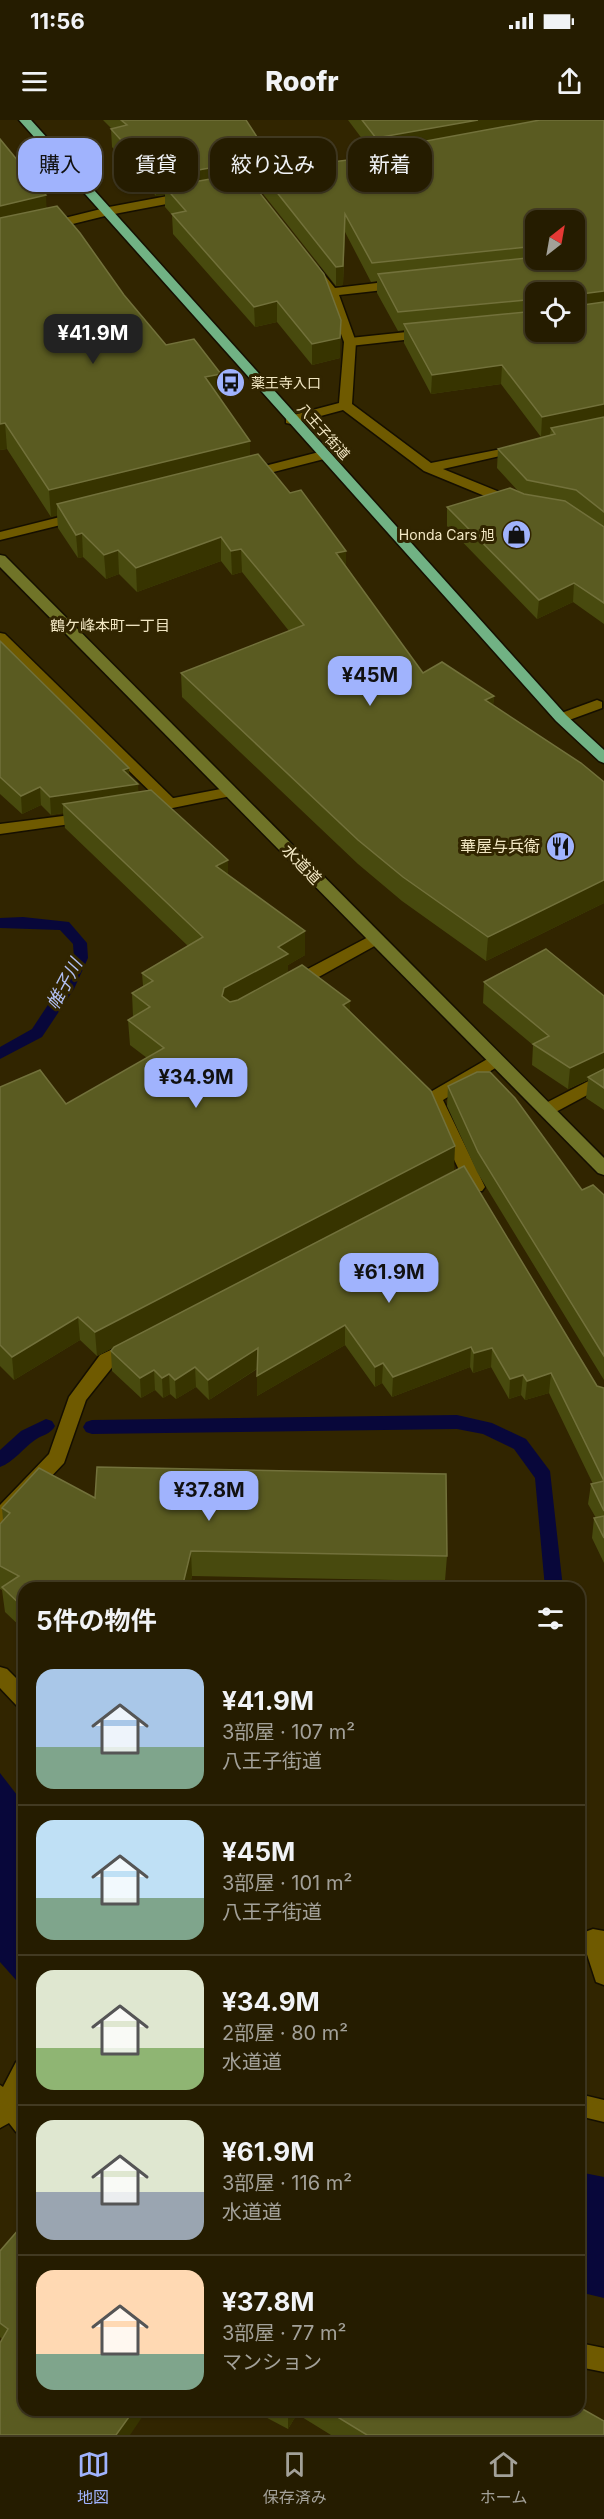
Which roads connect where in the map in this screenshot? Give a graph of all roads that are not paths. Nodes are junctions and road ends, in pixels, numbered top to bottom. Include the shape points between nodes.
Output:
1 (25, 120) edge
2 (201, 194) edge
3 (109, 211) junction
4 (0, 238) edge
5 (304, 256) edge
6 (415, 282) edge
7 (332, 292) junction
8 (444, 332) edge
9 (350, 342) junction
10 (345, 405) junction
11 (291, 420) junction
12 (534, 444) edge
13 (323, 455) junction
14 (429, 468) junction
15 (231, 478) edge
16 (528, 508) edge
17 (92, 513) edge
18 (0, 536) edge
19 (0, 559) edge
20 (0, 637) edge
21 (597, 705) dead end
22 (561, 718) junction
23 (604, 758) edge
24 (231, 792) junction
25 (171, 804) junction
26 (139, 810) edge
27 (105, 815) edge
28 (0, 829) edge
29 (374, 939) junction
30 (272, 995) edge
31 (496, 1060) junction
32 (604, 1079) edge
33 (546, 1110) junction
34 (604, 1169) edge
35 (485, 1203) edge
36 (149, 1338) edge
37 (0, 1518) edge
38 (0, 1675) edge
39 (18, 1694) edge
40 (604, 1941) edge
41 (604, 1975) edge
42 (18, 2079) edge
43 (2, 2105) edge
44 (585, 2106) edge
45 (604, 2111) edge
46 (18, 2119) edge
47 (585, 2356) edge
48 (604, 2360) edge

1 - 3 highway, 八王子街道
2 - 3 street
3 - 4 street
3 - 11 highway, 八王子街道
5 - 7 street
6 - 7 street
7 - 9 street
8 - 9 street
9 - 10 street
10 - 11 street
10 - 14 street
11 - 13 highway, 八王子街道
12 - 14 street
13 - 15 street
13 - 22 highway, 八王子街道
14 - 16 street
17 - 18 street
19 - 24 street, 水道道
20 - 25 street
21 - 22 street
22 - 23 highway, 八王子街道
24 - 25 street
24 - 29 street, 水道道
25 - 26 street
27 - 28 street
29 - 30 street
29 - 31 street, 水道道
31 - 33 street, 水道道
31 - 35 street via 434,1098 462,1176
32 - 33 street
33 - 34 street, 水道道
36 - 37 street via 106,1360 78,1396 57,1458
38 - 39 street
40 - 41 street via 593,1939
42 - 43 street
43 - 46 street
44 - 45 street
47 - 48 street

